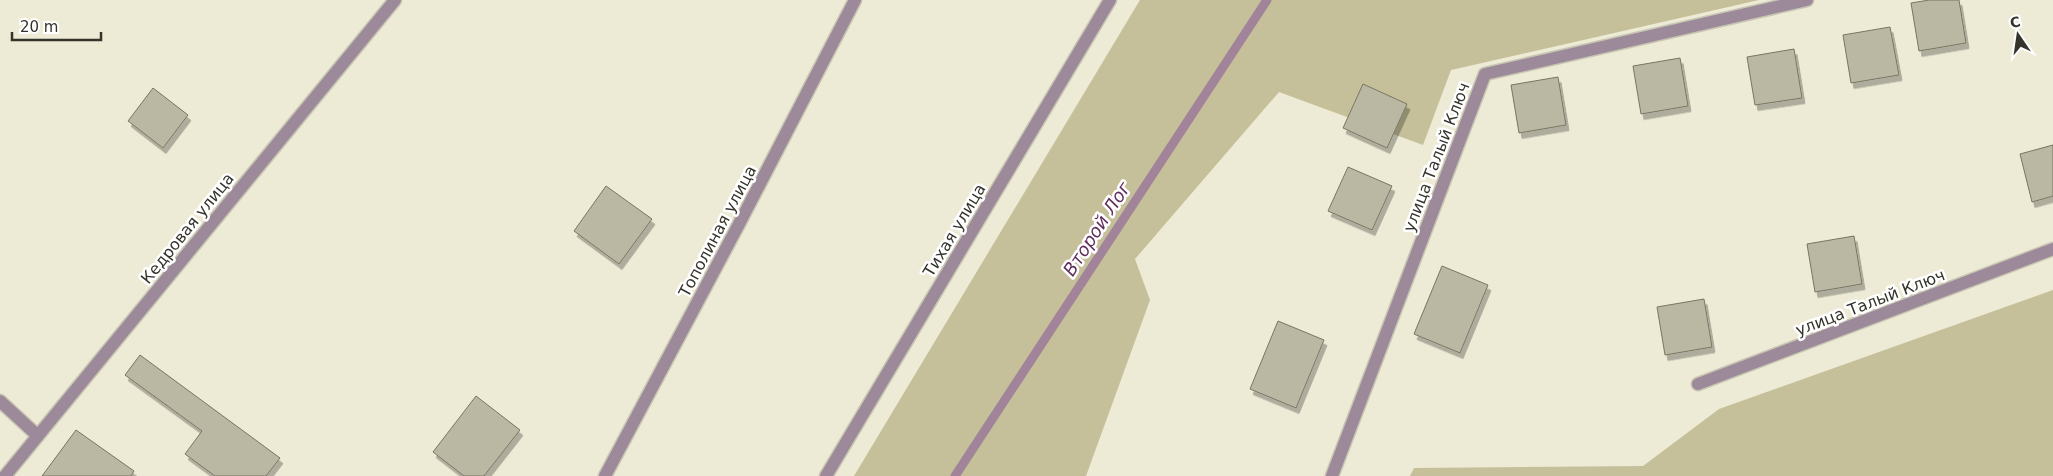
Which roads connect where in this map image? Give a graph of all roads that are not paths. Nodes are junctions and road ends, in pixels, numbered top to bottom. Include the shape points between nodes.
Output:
1 (395, 0) edge
2 (855, 0) edge
3 (1110, 0) edge
4 (1807, 0) edge
5 (2053, 249) edge
6 (1698, 384) dead end
7 (0, 401) edge
8 (38, 436) junction
9 (6, 476) edge
10 (605, 476) edge
11 (826, 476) edge
12 (1332, 476) edge

1 - 8 street, Кедровая улица
2 - 10 street, Тополиная улица
3 - 11 street, Тихая улица
4 - 12 street, улица Талый Ключ via 1485,74
5 - 6 street, улица Талый Ключ
7 - 8 street
8 - 9 street, Кедровая улица

